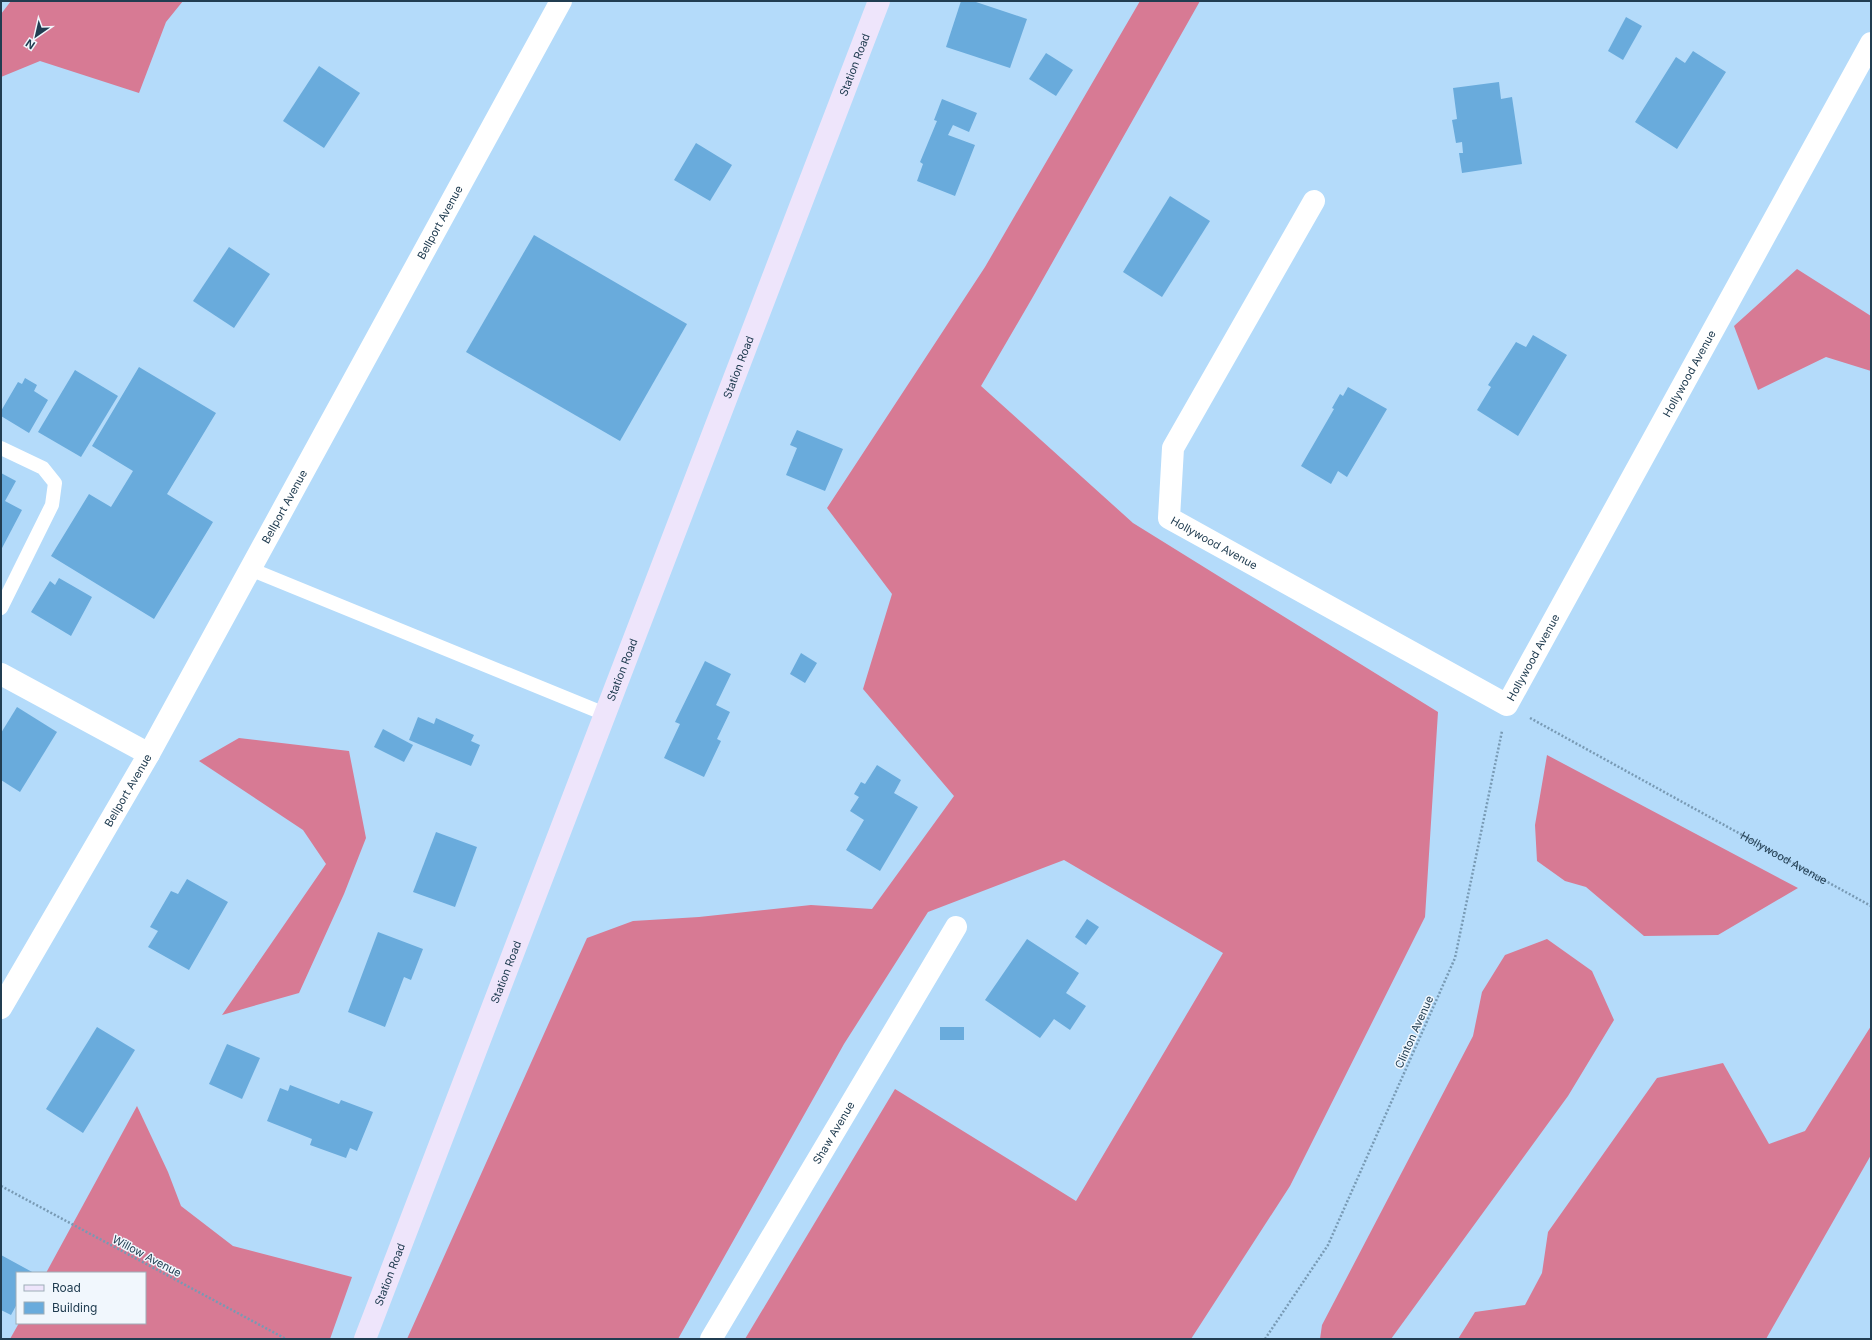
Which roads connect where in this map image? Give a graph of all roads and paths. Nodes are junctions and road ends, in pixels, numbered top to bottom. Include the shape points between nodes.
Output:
1 (561, 1) edge
2 (879, 1) edge
3 (1871, 42) edge
4 (1314, 201) dead end
5 (1, 448) edge
6 (250, 569) junction
7 (1, 608) edge
8 (1, 674) edge
9 (1507, 705) junction
10 (605, 714) junction
11 (148, 754) junction
12 (1871, 906) edge
13 (956, 927) dead end
14 (1, 1008) edge
15 (1, 1186) edge
16 (286, 1339) edge
17 (365, 1339) edge
18 (711, 1339) edge
19 (1265, 1339) edge

1 - 6 street, Bellport Avenue
2 - 10 main road, Station Road
3 - 9 street, Hollywood Avenue
4 - 9 street, Hollywood Avenue via 1173,448 1169,518
5 - 7 lane via 43,468 55,483 52,505
6 - 10 lane
6 - 11 street, Bellport Avenue
8 - 11 street
9 - 12 path, Hollywood Avenue
9 - 19 path, Clinton Avenue via 1455,958 1328,1245
10 - 17 main road, Station Road
11 - 14 street, Bellport Avenue
13 - 18 street, Shaw Avenue
15 - 16 path, Willow Avenue

